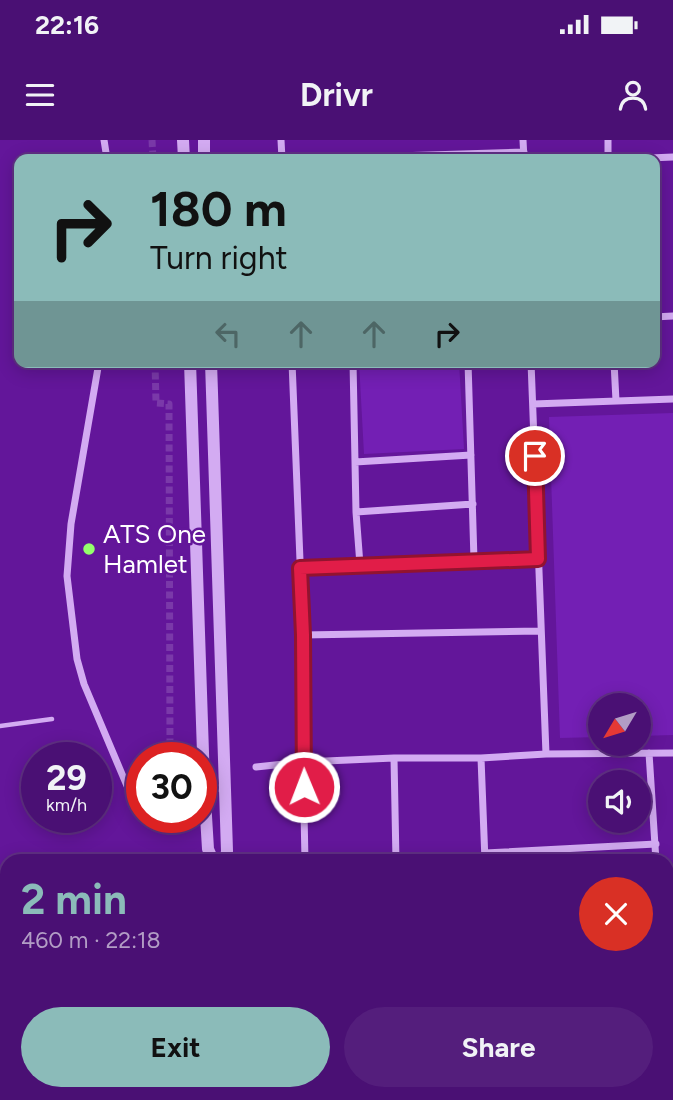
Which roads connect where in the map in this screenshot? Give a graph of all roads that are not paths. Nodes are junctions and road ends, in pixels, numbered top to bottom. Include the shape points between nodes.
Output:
1 (98, 368) edge
2 (190, 368) edge
3 (211, 368) edge
4 (292, 368) edge
5 (353, 368) edge
6 (468, 368) edge
7 (531, 368) edge
8 (614, 368) edge
9 (673, 399) edge
10 (616, 401) junction
11 (533, 404) junction
12 (471, 455) junction
13 (355, 462) junction
14 (473, 504) junction
15 (356, 512) junction
16 (538, 559) junction
17 (474, 560) junction
18 (360, 565) junction
19 (300, 568) junction
20 (541, 631) junction
21 (303, 635) junction
22 (52, 719) dead end
23 (0, 726) edge
24 (202, 742) edge
25 (651, 753) edge
26 (673, 753) edge
27 (545, 754) junction
28 (588, 754) edge
29 (649, 756) edge
30 (394, 758) junction
31 (481, 758) junction
32 (303, 762) junction
33 (256, 767) dead end
34 (225, 781) junction
35 (217, 782) edge
36 (126, 784) edge
37 (207, 833) edge
38 (656, 844) junction
39 (210, 854) edge
40 (226, 854) edge
41 (305, 854) edge
42 (396, 854) edge
43 (485, 854) edge
44 (524, 854) edge
45 (656, 854) edge

1 - 36 street via 71,524 67,576 84,684
2 - 24 street
3 - 34 street
4 - 19 street
5 - 13 street
6 - 12 street
7 - 11 street
8 - 10 street
9 - 10 street
10 - 11 street
11 - 16 street
12 - 13 street
12 - 14 street
13 - 15 street
14 - 15 street
14 - 17 street
15 - 18 street
16 - 17 street
16 - 20 street
17 - 18 street
18 - 19 street
19 - 21 street
20 - 21 street
20 - 27 street
21 - 32 street
22 - 23 lane
25 - 26 street
27 - 28 street
27 - 31 street
29 - 38 street
30 - 31 street
30 - 32 street
30 - 42 street
31 - 43 street
32 - 33 street
32 - 41 street
34 - 35 street
34 - 40 street
37 - 39 street
38 - 44 street
38 - 45 street

